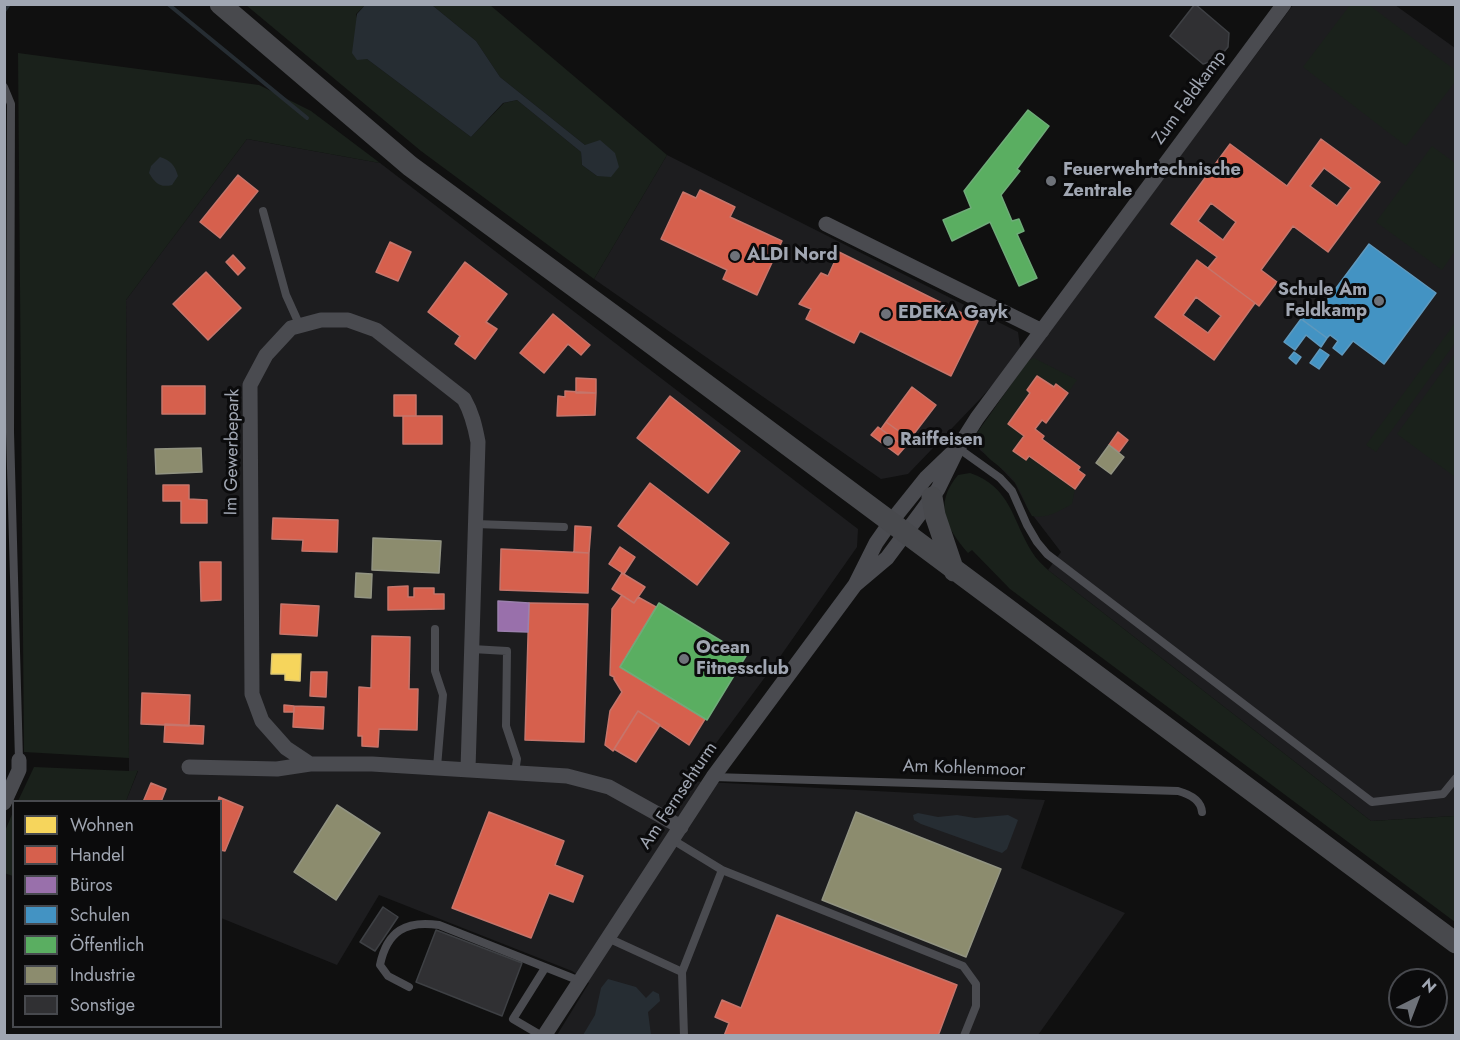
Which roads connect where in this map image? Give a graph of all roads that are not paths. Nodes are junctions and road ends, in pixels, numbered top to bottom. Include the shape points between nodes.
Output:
1 (220, 4) edge
2 (1284, 4) edge
3 (4, 87) edge
4 (263, 211) dead end
5 (826, 224) dead end
6 (300, 326) junction
7 (1042, 331) junction
8 (958, 447) junction
9 (932, 497) junction
10 (475, 524) junction
11 (564, 527) dead end
12 (897, 528) junction
13 (954, 570) junction
14 (435, 629) dead end
15 (470, 649) junction
16 (19, 760) joint
17 (310, 764) junction
18 (189, 767) dead end
19 (437, 767) junction
20 (468, 769) junction
21 (515, 772) junction
22 (713, 777) junction
23 (1455, 778) edge
24 (4, 802) edge
25 (1202, 812) dead end
26 (677, 833) junction
27 (722, 870) junction
28 (608, 938) junction
29 (1455, 943) edge
30 (545, 968) junction
31 (682, 972) junction
32 (579, 981) junction
33 (409, 987) dead end
34 (543, 1035) edge
35 (684, 1035) edge
36 (964, 1035) edge

1 - 12 main road via 410,166
2 - 7 street, Zum Feldkamp
3 - 16 lane via 10,104 10,432
4 - 6 lane via 286,295
5 - 7 street
6 - 10 street, Im Gewerbepark via 321,320 348,320 376,330 464,399 471,410 478,442
6 - 17 street, Im Gewerbepark via 291,328 266,355 250,385 252,694 262,721 286,748
7 - 8 street, Zum Feldkamp
8 - 9 street, Zum Feldkamp
8 - 12 street, Zum Feldkamp via 926,478
8 - 23 lane via 1000,478 1012,492 1027,525 1047,554 1372,802 1443,794
9 - 12 street, Zum Feldkamp
9 - 13 main road
10 - 11 lane
10 - 15 street, Im Gewerbepark
12 - 13 main road
12 - 22 street, Am Fernsehturm via 887,558 855,585
13 - 29 main road
14 - 19 lane via 435,671 443,695
15 - 20 street, Im Gewerbepark
15 - 21 lane via 507,651 506,726 517,759
16 - 24 street via 19,770
17 - 18 street via 277,770
17 - 19 street
19 - 20 street
20 - 21 street
21 - 26 street via 567,776 609,787
22 - 25 lane, Am Kohlenmoor via 1178,791 1189,794
22 - 26 street, Am Fernsehturm
26 - 27 lane
26 - 28 street, Am Fernsehturm
27 - 31 lane
27 - 36 lane via 963,966 976,984 976,1006
28 - 31 lane
28 - 32 street, Am Fernsehturm
30 - 32 lane
30 - 33 lane via 439,926 410,926 394,933 380,965 388,976
30 - 34 lane via 513,1019
31 - 35 lane
32 - 34 street, Am Fernsehturm

